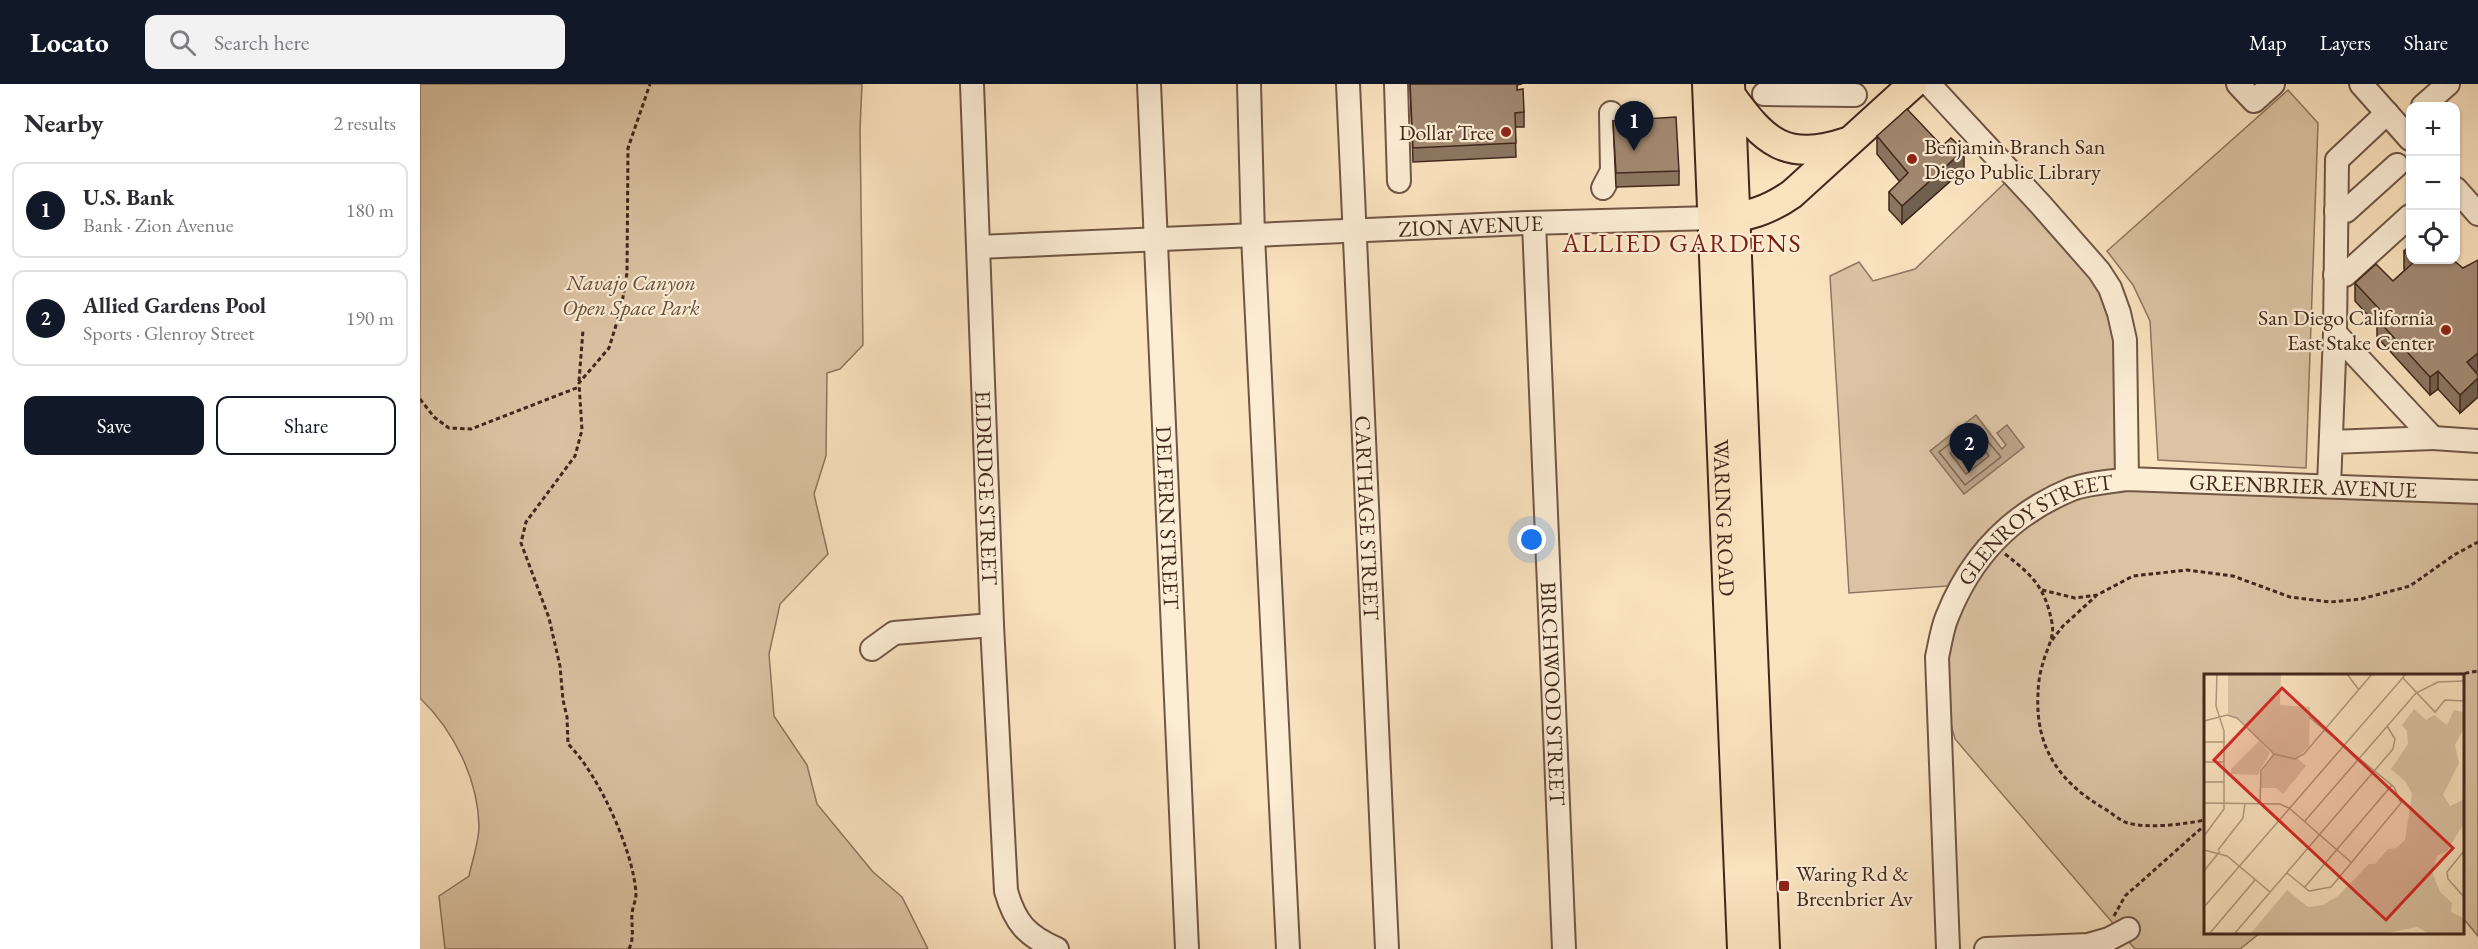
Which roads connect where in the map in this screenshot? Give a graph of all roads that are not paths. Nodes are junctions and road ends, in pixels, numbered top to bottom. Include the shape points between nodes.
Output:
1 (972, 84) edge
2 (1149, 84) edge
3 (1249, 84) edge
4 (1348, 84) edge
5 (1396, 84) edge
6 (1848, 84) edge
7 (1913, 84) edge
8 (1929, 84) edge
9 (2238, 84) edge
10 (2273, 84) edge
11 (2361, 84) edge
12 (2448, 84) edge
13 (1722, 87) edge
14 (1764, 94) dead end
15 (2428, 102) edge
16 (1611, 113) dead end
17 (2402, 124) edge
18 (1850, 141) junction
19 (2397, 165) dead end
20 (1399, 181) dead end
21 (1603, 188) dead end
22 (2460, 194) edge
23 (2336, 211) junction
24 (2478, 214) edge
25 (1724, 218) junction
26 (2406, 220) edge
27 (1534, 223) junction
28 (1355, 230) junction
29 (1253, 236) junction
30 (1156, 241) junction
31 (979, 247) junction
32 (2335, 275) junction
33 (2335, 333) junction
34 (2433, 438) junction
35 (2478, 441) edge
36 (2331, 442) junction
37 (2127, 479) junction
38 (2330, 486) junction
39 (2478, 492) edge
40 (992, 625) junction
41 (872, 649) dead end
42 (2126, 930) road end
43 (1057, 949) edge
44 (1187, 949) edge
45 (1288, 949) edge
46 (1387, 949) edge
47 (1564, 949) edge
48 (1742, 949) edge
49 (1765, 949) edge
50 (1948, 949) edge
51 (1986, 949) edge

1 - 31 street, ELDRIDGE STREET
2 - 30 street, DELFERN STREET
3 - 29 street
4 - 28 street, CARTHAGE STREET
5 - 20 street
6 - 14 street via 1855,95
7 - 18 main road, ZION AVENUE
8 - 37 street, GLENROY STREET via 2042,205 2110,288 2120,313 2124,340
9 - 10 street via 2254,101
11 - 17 street
12 - 15 street
13 - 18 main road via 1771,141 1800,151
13 - 25 main road, WARING ROAD
16 - 21 street via 1612,171
17 - 23 street via 2337,160
18 - 25 main road, ZION AVENUE via 1772,208
19 - 23 street via 2346,211
22 - 24 street
23 - 32 street
25 - 27 street, ZION AVENUE
25 - 48 main road, WARING ROAD
25 - 49 main road, WARING ROAD
26 - 32 street via 2345,275
27 - 28 street, ZION AVENUE
27 - 47 street, BIRCHWOOD STREET
28 - 29 street, ZION AVENUE
28 - 46 street, CARTHAGE STREET
29 - 30 street, ZION AVENUE
29 - 45 street
30 - 31 street, ZION AVENUE
30 - 44 street, DELFERN STREET
31 - 40 street, ELDRIDGE STREET
32 - 33 street
33 - 34 street
33 - 36 street
34 - 35 street
34 - 36 street
36 - 38 street
37 - 38 street, GREENBRIER AVENUE
37 - 50 street, GLENROY STREET via 2074,489 2020,517 1981,554 1946,619 1937,657
38 - 39 street, GREENBRIER AVENUE
40 - 41 street via 894,633
40 - 43 street, ELDRIDGE STREET via 1006,891 1019,923 1038,940
42 - 51 street via 2088,945

